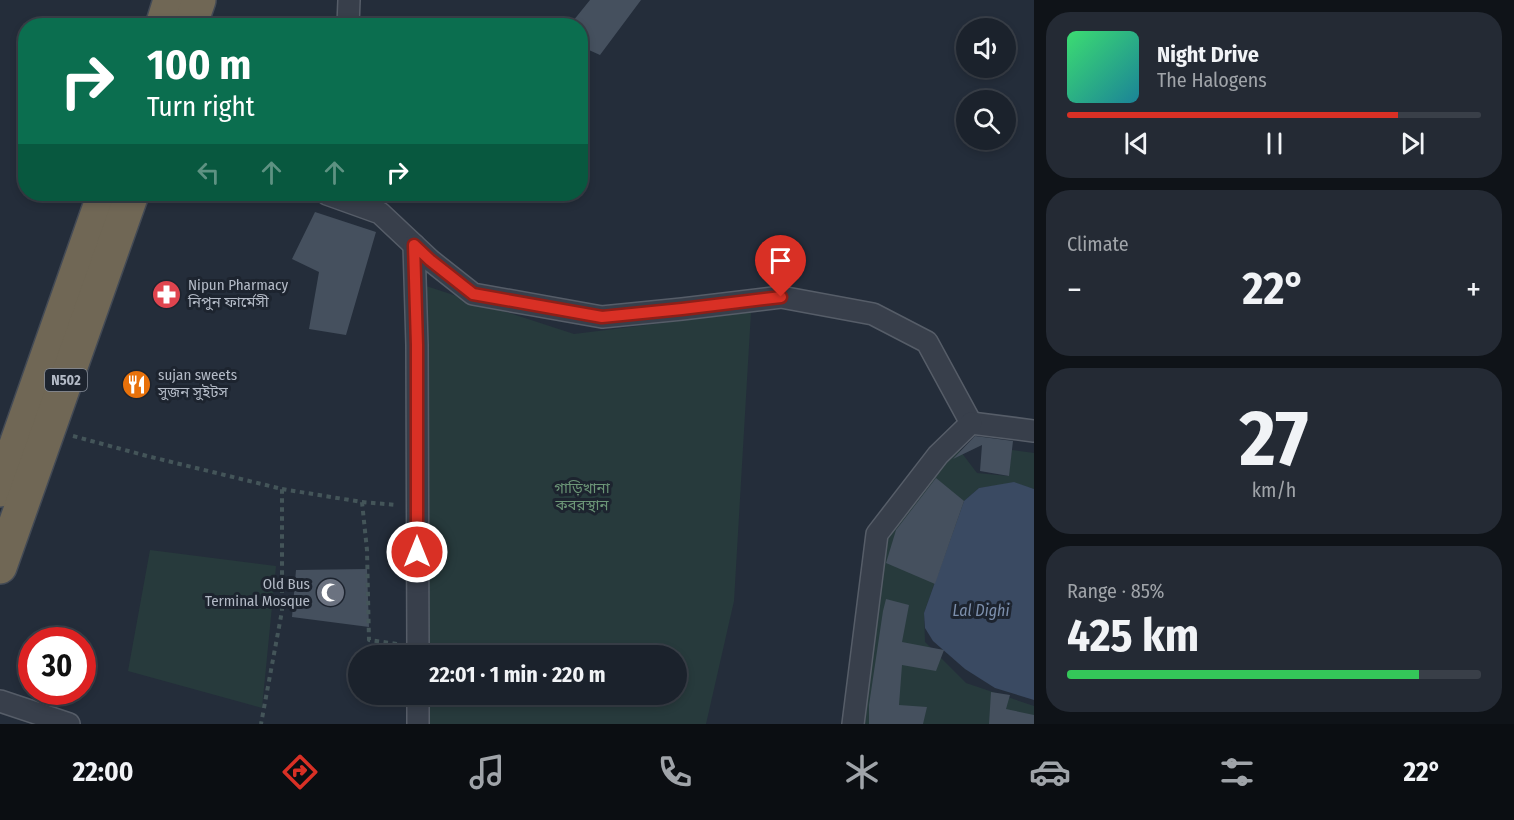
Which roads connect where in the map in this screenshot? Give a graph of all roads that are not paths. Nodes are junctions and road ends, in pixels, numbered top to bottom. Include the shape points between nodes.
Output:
1 (170, 0) edge
2 (199, 0) edge
3 (348, 0) edge
4 (164, 18) edge
5 (193, 18) edge
6 (348, 18) edge
7 (102, 201) edge
8 (130, 201) edge
9 (377, 203) edge
10 (414, 245) junction
11 (971, 423) junction
12 (1034, 431) edge
13 (0, 490) edge
14 (0, 567) edge
15 (418, 645) edge
16 (0, 701) edge
17 (418, 705) edge
18 (69, 724) edge
19 (418, 724) edge
20 (853, 724) edge

1 - 4 highway
2 - 5 highway
3 - 6 street
7 - 13 highway, N502
8 - 14 highway, N502
9 - 10 street
10 - 11 street via 473,294 602,317 781,297 873,314 927,342
10 - 15 street
11 - 12 street
11 - 20 street via 938,455 877,534
16 - 18 street
17 - 19 street

